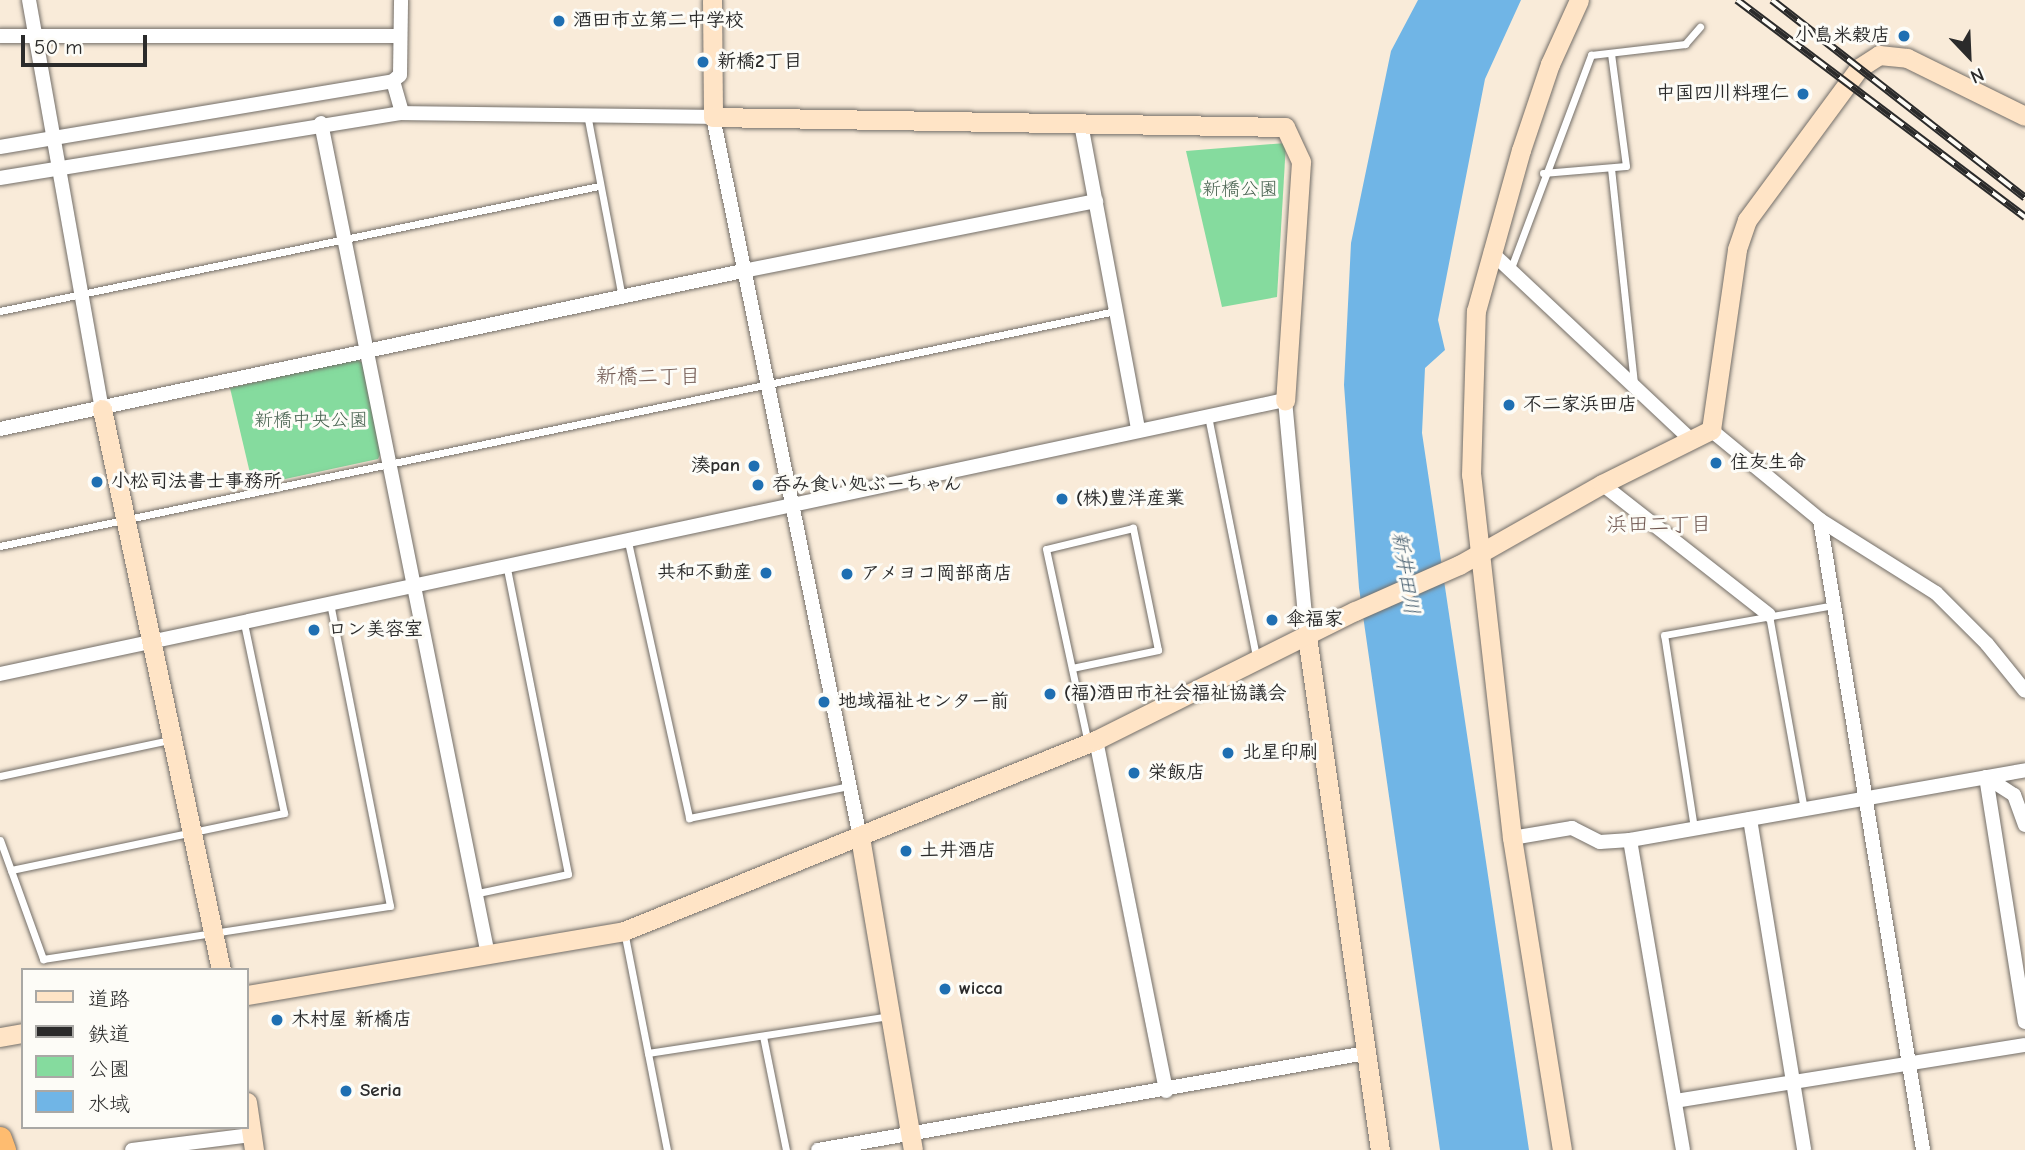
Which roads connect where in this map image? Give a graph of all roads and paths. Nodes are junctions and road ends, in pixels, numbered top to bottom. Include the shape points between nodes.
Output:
1 (29, 0) edge
2 (401, 0) edge
3 (712, 0) edge
4 (1579, 0) edge
5 (1700, 27) dead end
6 (0, 36) edge
7 (35, 36) junction
8 (400, 36) junction
9 (1611, 53) junction
10 (393, 81) junction
11 (402, 113) junction
12 (587, 113) junction
13 (2025, 116) edge
14 (713, 117) junction
15 (321, 123) junction
16 (1082, 124) junction
17 (52, 138) junction
18 (0, 146) edge
19 (56, 168) junction
20 (1611, 168) junction
21 (1543, 173) junction
22 (0, 178) edge
23 (598, 186) junction
24 (1096, 201) junction
25 (346, 238) junction
26 (1491, 252) junction
27 (1511, 268) junction
28 (743, 271) junction
29 (79, 294) junction
30 (622, 299) junction
31 (0, 311) edge
32 (1116, 311) junction
33 (369, 352) junction
34 (766, 385) junction
35 (1634, 387) junction
36 (1285, 400) junction
37 (102, 408) junction
38 (1208, 416) junction
39 (0, 429) edge
40 (1138, 430) junction
41 (1711, 430) junction
42 (1690, 439) junction
43 (393, 464) junction
44 (1602, 484) junction
45 (794, 508) junction
46 (1820, 520) junction
47 (124, 521) junction
48 (628, 542) junction
49 (0, 546) edge
50 (1468, 560) junction
51 (507, 568) junction
52 (415, 586) junction
53 (330, 604) junction
54 (1834, 605) junction
55 (1769, 615) junction
56 (244, 624) junction
57 (1307, 636) junction
58 (153, 641) junction
59 (1257, 661) junction
60 (1072, 668) junction
61 (0, 674) edge
62 (2025, 691) edge
63 (170, 740) junction
64 (1092, 742) junction
65 (2025, 770) edge
66 (0, 776) edge
67 (1986, 777) junction
68 (849, 786) junction
69 (1866, 798) junction
70 (1804, 809) junction
71 (1750, 819) junction
72 (2025, 825) edge
73 (1694, 829) junction
74 (190, 833) junction
75 (859, 837) junction
76 (1513, 838) junction
77 (0, 840) edge
78 (1630, 840) junction
79 (11, 870) junction
80 (478, 894) junction
81 (213, 930) junction
82 (624, 931) junction
83 (488, 955) junction
84 (221, 968) edge
85 (248, 995) edge
86 (890, 1016) junction
87 (2025, 1022) edge
88 (21, 1033) edge
89 (764, 1035) junction
90 (0, 1037) edge
91 (2025, 1045) edge
92 (1366, 1053) junction
93 (648, 1054) junction
94 (1909, 1066) junction
95 (1793, 1085) junction
96 (1166, 1091) junction
97 (1675, 1101) junction
98 (248, 1109) edge
99 (0, 1139) edge
100 (912, 1142) edge
101 (253, 1143) edge
102 (4, 1150) edge
103 (132, 1150) edge
104 (667, 1150) edge
105 (786, 1150) edge
106 (818, 1150) edge
107 (1380, 1150) edge
108 (1562, 1150) edge
109 (1683, 1150) edge
110 (1804, 1150) edge
111 (1923, 1150) edge

1 - 7 street
2 - 8 street
3 - 14 street
4 - 26 street via 1550,64
5 - 9 lane via 1685,44
6 - 7 street
7 - 8 street
7 - 17 street
8 - 10 street via 400,75
9 - 20 lane via 1626,166
9 - 21 lane via 1591,55
10 - 11 street
10 - 17 street
11 - 12 street
11 - 15 street
12 - 14 street
12 - 23 lane
13 - 41 street via 1907,58 1879,55 1859,68 1747,220 1737,249
14 - 16 street
14 - 28 street
15 - 19 street
15 - 25 street
16 - 24 street
16 - 36 street via 1285,127 1293,137 1301,162
17 - 18 street
17 - 19 street
19 - 22 street
19 - 29 street
20 - 21 lane
20 - 35 lane
21 - 27 lane
23 - 25 lane
23 - 30 lane
24 - 28 street
24 - 32 street
25 - 29 lane
25 - 33 street
26 - 27 street
26 - 50 street via 1476,310
27 - 35 street
28 - 30 street
28 - 34 street
29 - 31 lane
29 - 37 street
30 - 33 street
32 - 34 lane
32 - 40 street
33 - 37 street
33 - 43 street
34 - 43 lane
34 - 45 street
35 - 42 street
36 - 38 street
36 - 57 street
37 - 39 street
37 - 47 street
38 - 40 street
38 - 59 lane
40 - 45 street
41 - 42 street
41 - 46 street
42 - 44 street
43 - 47 lane
43 - 52 street
44 - 50 street
44 - 55 street
45 - 48 street
45 - 68 street
46 - 54 street
46 - 62 street via 1936,593
47 - 49 lane
47 - 58 street
48 - 51 street
48 - 68 lane via 689,818
50 - 57 street
50 - 76 street
51 - 52 street
51 - 80 lane via 568,874
52 - 53 street
52 - 80 street
53 - 56 street
53 - 81 lane via 390,906
54 - 55 lane
54 - 69 street
55 - 70 lane
55 - 73 lane via 1664,635
56 - 58 street
56 - 74 lane via 284,813
57 - 59 street
57 - 92 street
58 - 61 street
58 - 63 street
59 - 64 street
60 - 60 lane via 1046,549 1133,528 1158,650
60 - 64 lane
63 - 66 lane
63 - 74 street
64 - 75 street
64 - 96 street
65 - 67 street
67 - 69 street
67 - 72 street via 2014,795
67 - 87 street
68 - 75 street
69 - 70 street
69 - 94 street
70 - 71 street
71 - 73 street
71 - 95 street
73 - 78 street
74 - 79 lane
74 - 81 street
75 - 82 street
75 - 86 street
76 - 78 street via 1572,828 1600,842
76 - 108 street
77 - 79 lane
78 - 97 street
79 - 81 lane via 43,959
80 - 83 street
81 - 84 street
82 - 83 street
82 - 93 lane
83 - 85 street
86 - 89 lane
86 - 100 street
88 - 90 street
89 - 93 lane
89 - 105 lane
91 - 94 street
92 - 96 street
92 - 107 street
93 - 104 lane
94 - 95 street
94 - 111 street
95 - 97 street
95 - 110 street
96 - 100 street
97 - 109 street
98 - 101 street
99 - 102 highway
100 - 106 street
101 - 103 street

